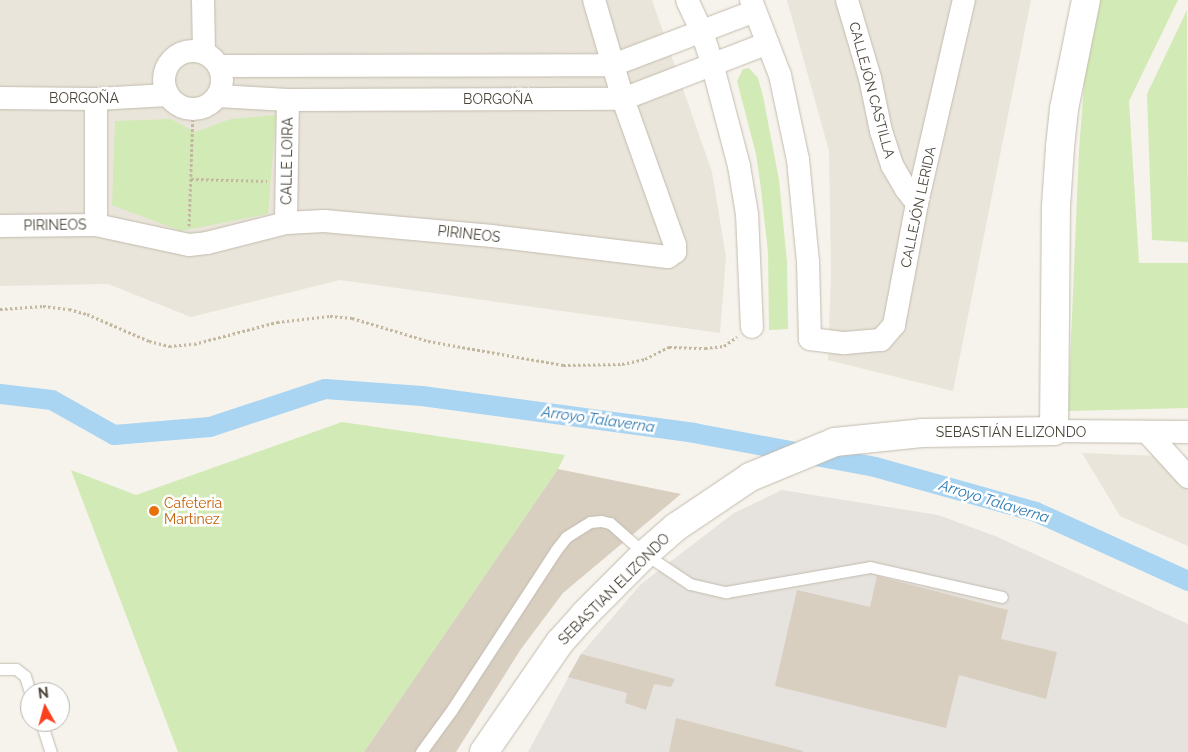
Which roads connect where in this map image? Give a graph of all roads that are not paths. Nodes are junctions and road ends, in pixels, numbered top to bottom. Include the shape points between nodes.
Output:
1 (203, 0) edge
2 (594, 0) edge
3 (688, 0) edge
4 (847, 0) edge
5 (964, 0) edge
6 (1086, 0) edge
7 (753, 5) edge
8 (702, 32) junction
9 (768, 42) junction
10 (212, 60) junction
11 (712, 64) junction
12 (613, 65) junction
13 (168, 95) junction
14 (218, 96) junction
15 (0, 98) edge
16 (96, 99) junction
17 (623, 99) junction
18 (288, 100) junction
19 (917, 203) junction
20 (286, 223) junction
21 (96, 225) junction
22 (0, 226) edge
23 (752, 327) road end
24 (1054, 432) junction
25 (1147, 432) junction
26 (1188, 432) edge
27 (834, 442) joint
28 (1184, 471) edge
29 (645, 554) junction
30 (1002, 597) dead end
31 (0, 669) edge
32 (27, 682) edge
33 (44, 732) edge
34 (51, 752) edge
35 (421, 752) edge
36 (484, 752) edge

1 - 10 street
2 - 12 street, PIRINEOS
3 - 8 street
4 - 19 street, CALLEJÓN CASTILLA via 892,165
5 - 19 street, CALLEJÓN LERIDA
6 - 24 street via 1070,75 1060,147 1056,206
7 - 8 street
7 - 9 street
8 - 11 street
8 - 12 street
9 - 11 street, BORGOÑA
9 - 19 street, CALLEJÓN LERIDA via 780,75 798,160 808,262 810,339 868,343 882,340 888,334 894,325
10 - 12 street
10 - 13 street via 186,52 171,62 164,78
10 - 14 street via 223,76
11 - 17 street, BORGOÑA
11 - 23 street via 747,214
12 - 17 street, PIRINEOS
13 - 14 street via 183,107 193,109 203,108
13 - 16 street, BORGOÑA
14 - 18 street, BORGOÑA
15 - 16 street, BORGOÑA
16 - 21 street
17 - 18 street, BORGOÑA
17 - 20 street, PIRINEOS via 675,245 676,252 668,257 391,226 324,221
18 - 20 street, CALLE LOIRA
20 - 21 street, PIRINEOS via 188,245
21 - 22 street, PIRINEOS
24 - 25 street, SEBASTIÁN ELIZONDO
24 - 27 street, SEBASTIÁN ELIZONDO via 922,433
25 - 26 street, SEBASTIÁN ELIZONDO
25 - 28 street
27 - 29 street, SEBASTIAN ELIZONDO via 750,477 676,526
29 - 30 lane via 690,584 726,592 870,567
29 - 35 lane via 610,524 601,521 580,527 566,538
29 - 36 street, SEBASTIAN ELIZONDO via 560,642
31 - 32 lane via 16,669
33 - 34 lane

